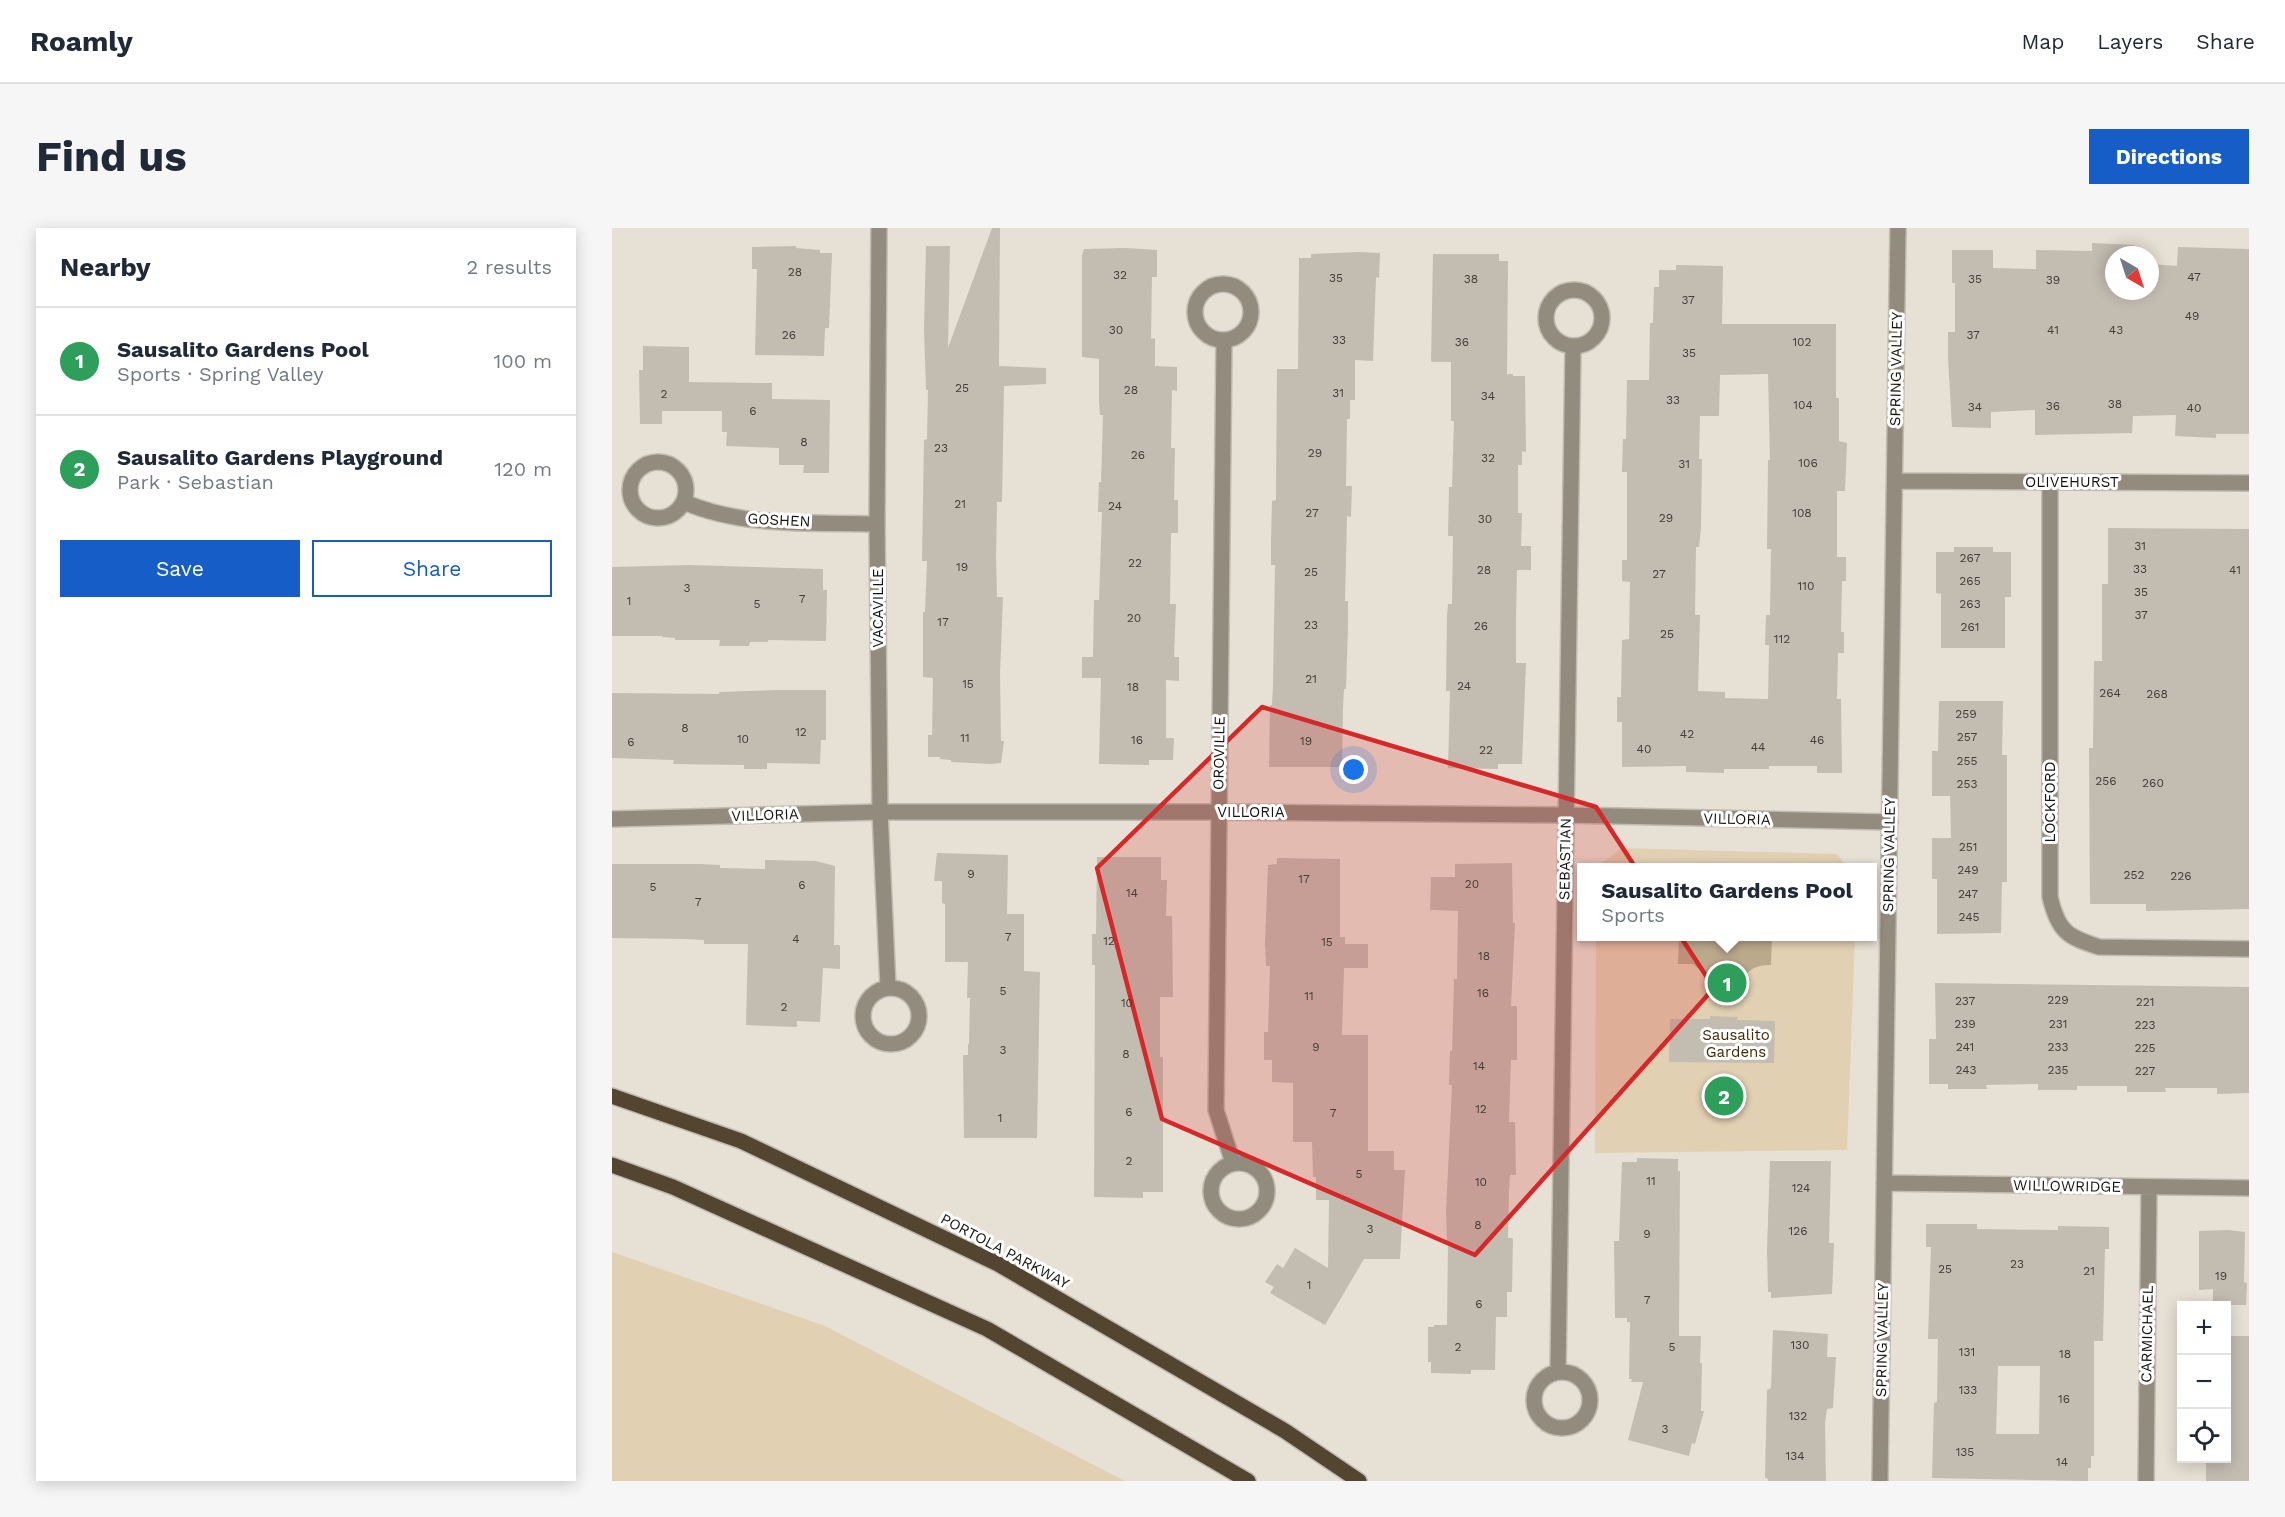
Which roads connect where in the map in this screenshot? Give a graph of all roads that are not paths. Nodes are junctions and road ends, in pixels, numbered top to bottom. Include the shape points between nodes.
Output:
1 (879, 228) edge
2 (1898, 228) edge
3 (1224, 341) dead end
4 (1573, 347) dead end
5 (1895, 482) junction
6 (2050, 482) junction
7 (2249, 483) edge
8 (684, 502) dead end
9 (878, 524) junction
10 (880, 812) junction
11 (1219, 812) junction
12 (1566, 815) junction
13 (612, 819) edge
14 (1890, 822) junction
15 (2249, 949) edge
16 (888, 987) dead end
17 (612, 1096) edge
18 (1233, 1163) dead end
19 (612, 1165) edge
20 (1884, 1183) junction
21 (2149, 1187) junction
22 (2249, 1188) edge
23 (1558, 1372) dead end
24 (1248, 1481) edge
25 (1359, 1481) edge
26 (1880, 1481) edge
27 (2146, 1481) edge

1 - 9 street, VACAVILLE
2 - 5 street, SPRING VALLEY
3 - 11 street, OROVILLE
4 - 12 street, SEBASTIAN
5 - 6 street, OLIVEHURST
5 - 14 street, SPRING VALLEY
6 - 7 street, OLIVEHURST
6 - 15 street, LOCKFORD via 2050,897 2055,918 2064,931 2099,947
8 - 9 street, GOSHEN via 706,512 751,520
9 - 10 street, VACAVILLE
10 - 11 street, VILLORIA
10 - 13 street, VILLORIA
10 - 16 street, VACAVILLE
11 - 12 street, VILLORIA
11 - 18 street, OROVILLE via 1216,1110
12 - 14 street, VILLORIA
12 - 23 street, SEBASTIAN
14 - 20 street, SPRING VALLEY
17 - 25 main road, PORTOLA PARKWAY via 741,1142 998,1264 1285,1431
19 - 24 main road via 673,1187 987,1329
20 - 21 street, WILLOWRIDGE
20 - 26 street, SPRING VALLEY
21 - 22 street, WILLOWRIDGE
21 - 27 street, CARMICHAEL

